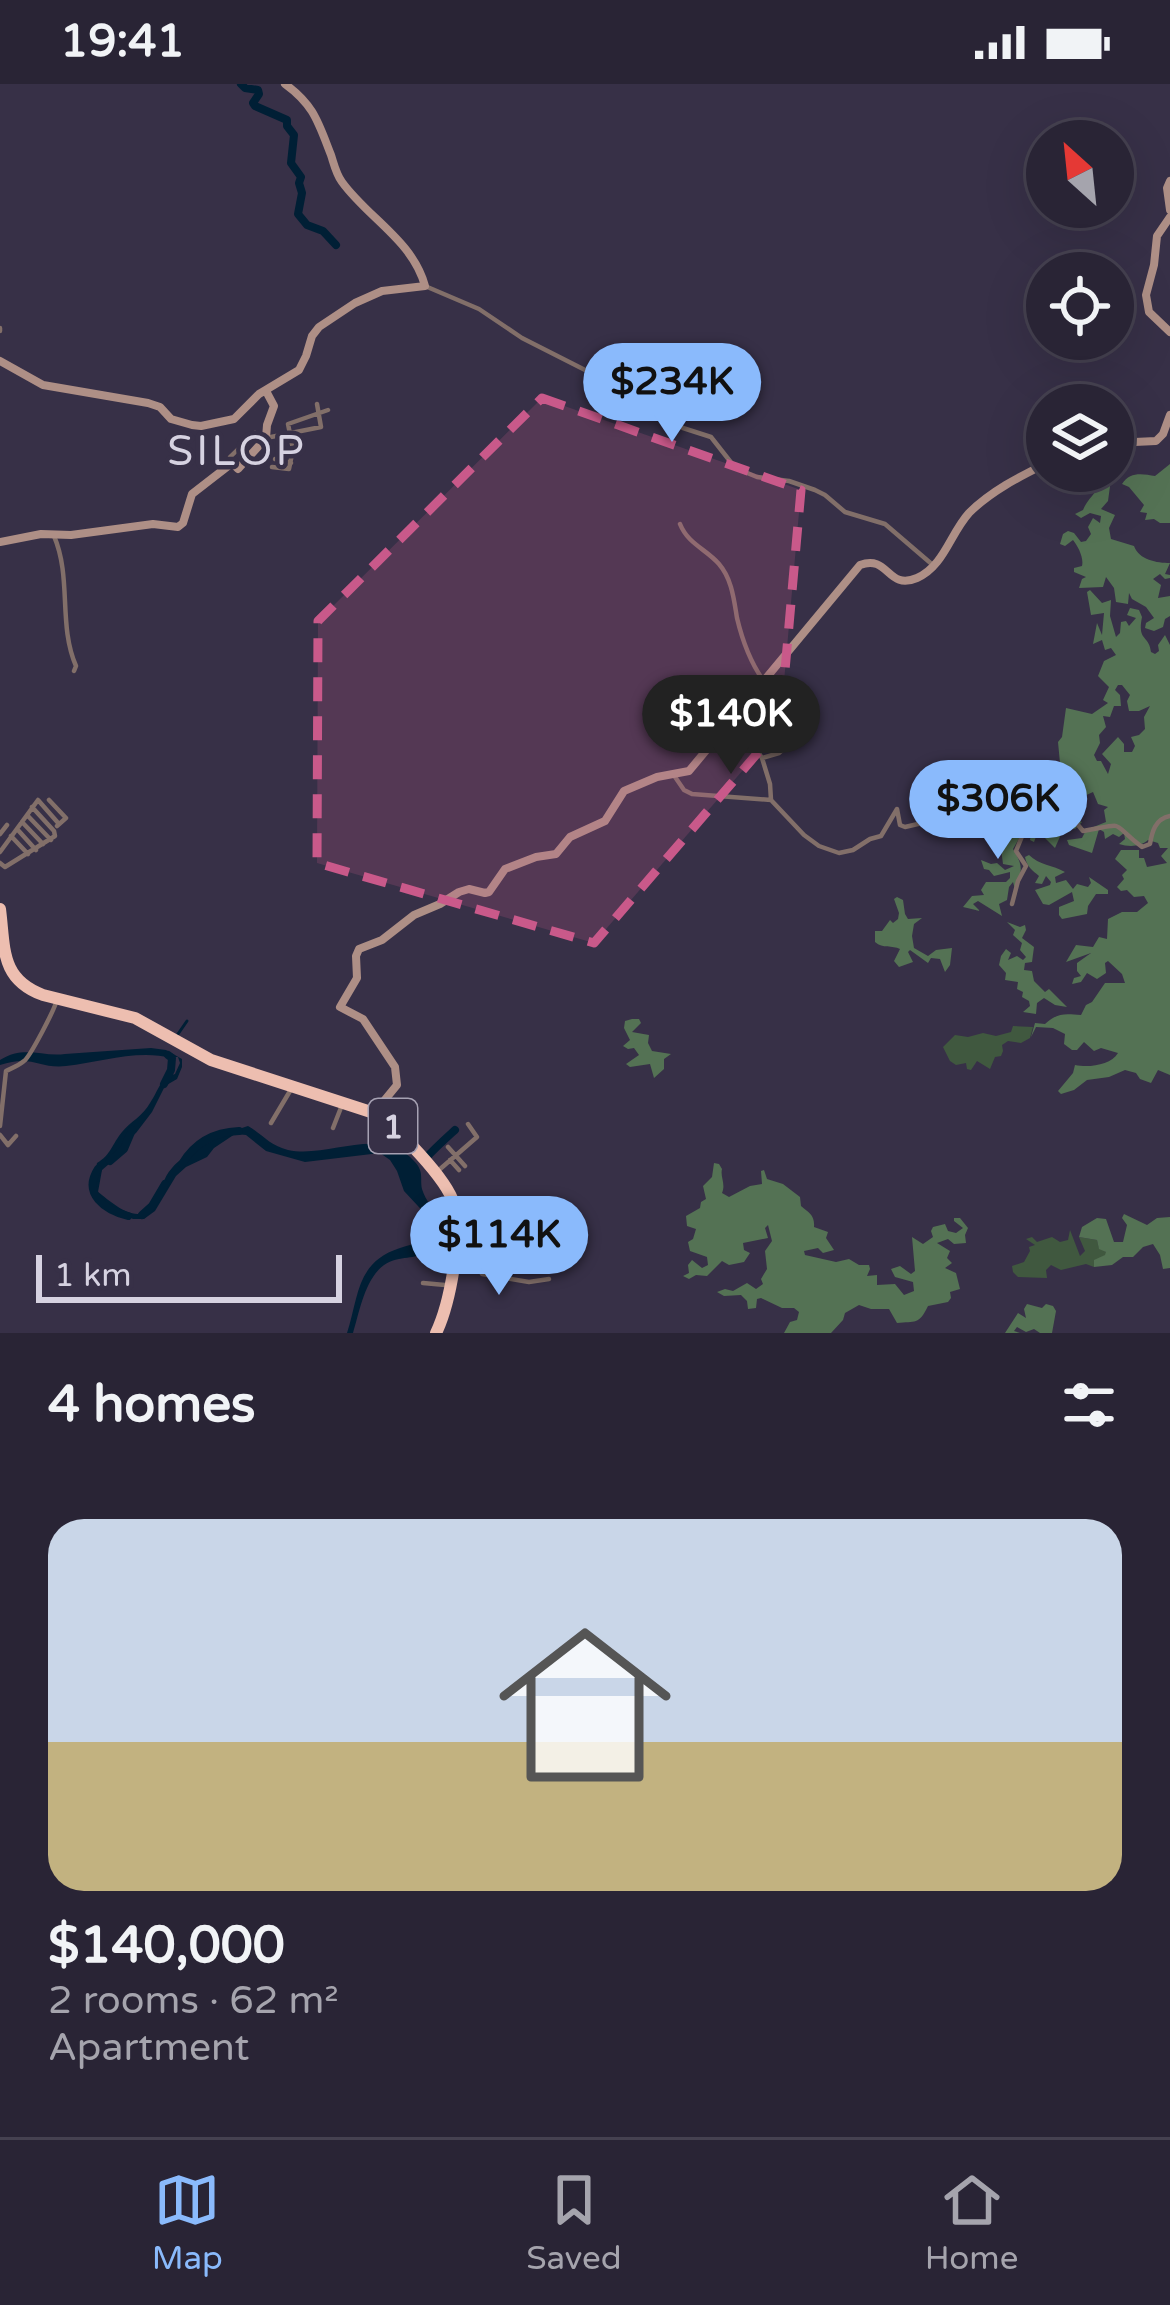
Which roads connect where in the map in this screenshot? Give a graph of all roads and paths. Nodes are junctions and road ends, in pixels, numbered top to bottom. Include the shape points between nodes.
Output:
1 (285, 84) edge
2 (1170, 181) edge
3 (1170, 213) edge
4 (425, 286) junction
5 (1170, 332) edge
6 (0, 361) edge
7 (266, 391) junction
8 (317, 404) dead end
9 (324, 411) junction
10 (1170, 415) edge
11 (304, 419) junction
12 (307, 430) junction
13 (290, 434) junction
14 (263, 442) junction
15 (1134, 442) edge
16 (238, 450) junction
17 (246, 461) junction
18 (277, 464) dead end
19 (234, 469) junction
20 (1026, 474) edge
21 (680, 524) dead end
22 (53, 533) junction
23 (0, 542) edge
24 (934, 566) junction
25 (74, 671) dead end
26 (763, 680) junction
27 (668, 698) dead end
28 (735, 716) junction
29 (715, 721) junction
30 (724, 729) junction
31 (791, 742) dead end
32 (712, 746) junction
33 (762, 758) junction
34 (674, 774) junction
35 (49, 800) dead end
36 (771, 800) junction
37 (27, 815) junction
38 (996, 816) junction
39 (1170, 816) edge
40 (22, 822) junction
41 (7, 825) dead end
42 (56, 827) junction
43 (16, 829) junction
44 (0, 835) edge
45 (11, 836) junction
46 (51, 840) junction
47 (44, 845) junction
48 (36, 850) junction
49 (0, 852) edge
50 (28, 854) junction
51 (12, 863) junction
52 (0, 864) edge
53 (1012, 904) dead end
54 (0, 909) edge
55 (57, 999) junction
56 (292, 1086) junction
57 (343, 1103) junction
58 (374, 1113) junction
59 (271, 1124) dead end
60 (468, 1124) dead end
61 (0, 1126) edge
62 (333, 1128) dead end
63 (0, 1135) edge
64 (16, 1136) dead end
65 (448, 1147) dead end
66 (439, 1152) dead end
67 (451, 1159) junction
68 (462, 1168) dead end
69 (435, 1174) junction
70 (533, 1252) dead end
71 (453, 1263) junction
72 (477, 1265) junction
73 (549, 1280) dead end
74 (423, 1283) dead end
75 (451, 1286) junction
76 (436, 1333) edge

1 - 4 main road via 306,99 339,178 409,252
2 - 3 main road
3 - 5 main road via 1157,236 1146,295 1149,312
4 - 7 main road via 355,302 316,330 299,370
4 - 24 street via 654,405 682,428 712,437 740,470 810,488 843,511 885,524
6 - 7 main road via 43,385 148,403 197,426 236,418
7 - 14 main road via 273,402
8 - 9 street
9 - 11 street
9 - 12 street via 321,426
10 - 15 main road via 1156,441
11 - 12 street
11 - 13 street via 288,424
12 - 13 street
13 - 14 street
13 - 18 street via 289,470
14 - 16 street via 253,436
14 - 17 main road
16 - 17 street
16 - 19 street via 230,457
17 - 19 main road
19 - 22 main road via 193,494 178,527
20 - 24 main road via 971,511
21 - 26 street via 721,567
22 - 23 main road
22 - 25 street
24 - 26 main road via 903,581 875,562 860,565
26 - 28 main road
27 - 29 street
28 - 30 main road
28 - 33 street
29 - 30 street
29 - 32 street via 704,736
30 - 32 main road
31 - 33 street
32 - 34 main road via 689,771
33 - 36 street
34 - 36 street via 692,794
34 - 58 main road via 623,790 605,821 569,837 556,854 506,868 487,893 457,892 358,949 357,977 340,1007 364,1019 397,1077
35 - 42 street via 66,818
36 - 38 street via 804,835 836,853 881,836 897,809 904,827 976,805
37 - 40 street
37 - 42 street via 39,800
37 - 46 street
38 - 39 street via 1041,802 1083,831 1118,826 1142,847
38 - 53 street via 1023,827 1015,849 1026,866
40 - 43 street
40 - 47 street
41 - 44 street
42 - 46 street
43 - 45 street
43 - 48 street
45 - 49 street
45 - 50 street
46 - 47 street
47 - 48 street
48 - 50 street
49 - 51 street
50 - 51 street
51 - 52 street
54 - 55 highway, 1 via 14,975
55 - 56 highway, 1 via 135,1018 211,1060
55 - 61 street via 29,1055 6,1071
56 - 57 highway, 1
56 - 59 street
57 - 58 highway, 1
57 - 62 street
58 - 69 highway, 1
60 - 67 street via 477,1136
63 - 64 street via 8,1145
65 - 67 street
66 - 67 street
67 - 68 street
67 - 69 street
69 - 71 highway, 1 via 455,1208
70 - 72 street
71 - 72 street
71 - 75 highway, 1
72 - 73 street via 484,1275
74 - 75 street
75 - 76 highway, 1

